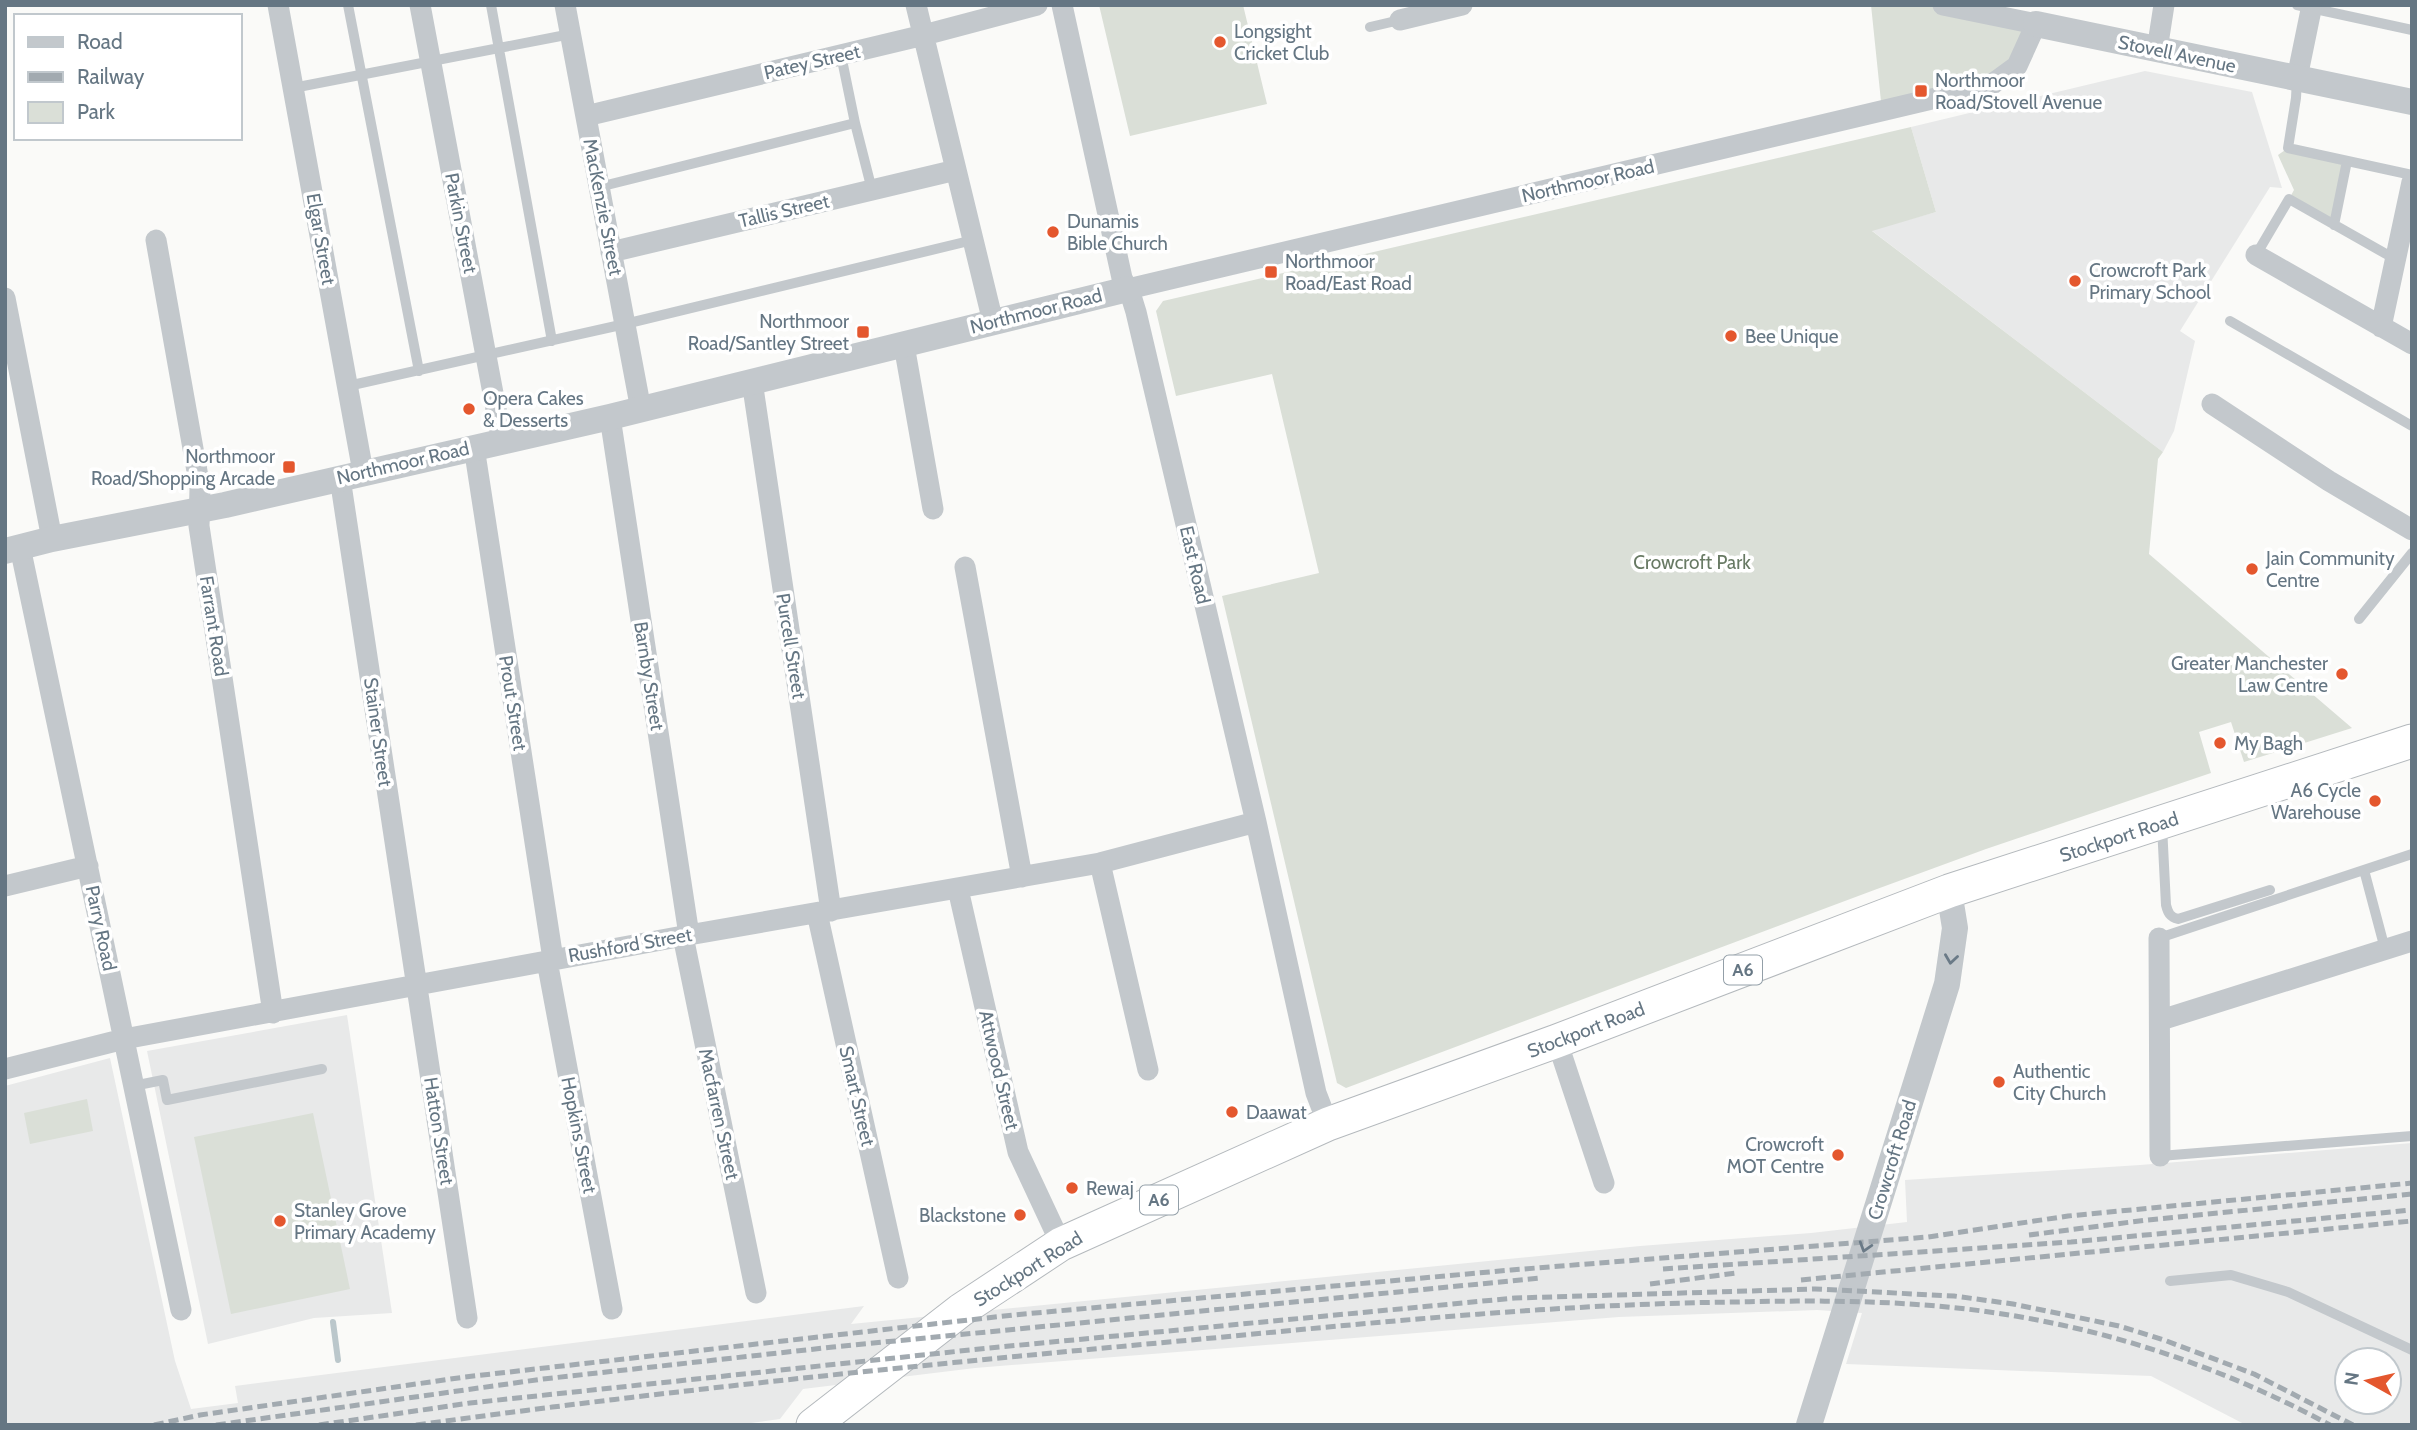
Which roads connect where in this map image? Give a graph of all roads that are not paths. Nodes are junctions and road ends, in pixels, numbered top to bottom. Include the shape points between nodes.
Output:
1 (278, 5) edge
2 (348, 5) edge
3 (420, 5) edge
4 (491, 5) edge
5 (565, 5) edge
6 (916, 5) edge
7 (1037, 5) edge
8 (1062, 5) edge
9 (1462, 5) edge
10 (1943, 5) edge
11 (2164, 5) edge
12 (2307, 6) edge
13 (2025, 17) edge
14 (1400, 20) joint
15 (1370, 27) dead end
16 (2412, 30) edge
17 (570, 34) junction
18 (923, 35) junction
19 (498, 48) junction
20 (2157, 50) junction
21 (841, 55) junction
22 (431, 62) junction
23 (361, 74) junction
24 (2297, 78) junction
25 (293, 88) junction
26 (2412, 102) edge
27 (586, 116) junction
28 (855, 123) junction
29 (2347, 161) junction
30 (956, 170) junction
31 (2412, 174) edge
32 (2412, 182) edge
33 (599, 187) junction
34 (872, 190) junction
35 (2334, 225) junction
36 (156, 240) dead end
37 (973, 240) junction
38 (611, 252) junction
39 (2256, 255) joint
40 (2395, 259) junction
41 (1128, 289) junction
42 (5, 298) edge
43 (2230, 321) dead end
44 (993, 322) junction
45 (625, 324) junction
46 (2381, 327) junction
47 (552, 341) junction
48 (2412, 344) edge
49 (904, 345) junction
50 (486, 356) junction
51 (419, 371) junction
52 (752, 381) junction
53 (348, 386) junction
54 (2212, 404) dead end
55 (641, 410) junction
56 (610, 417) junction
57 (2412, 426) edge
58 (502, 441) junction
59 (474, 447) junction
60 (352, 475) junction
61 (933, 509) dead end
62 (200, 510) junction
63 (2412, 530) edge
64 (52, 539) junction
65 (12, 549) edge
66 (2412, 553) edge
67 (965, 567) dead end
68 (2359, 619) dead end
69 (2412, 741) edge
70 (1256, 822) junction
71 (2162, 824) junction
72 (2412, 854) edge
73 (1100, 863) junction
74 (88, 866) junction
75 (2364, 870) junction
76 (1022, 877) junction
77 (5, 886) edge
78 (958, 890) junction
79 (2270, 890) dead end
80 (1949, 891) junction
81 (824, 912) junction
82 (686, 935) junction
83 (2159, 937) joint
84 (2412, 941) edge
85 (2385, 949) junction
86 (550, 960) junction
87 (416, 985) junction
88 (273, 1013) junction
89 (2161, 1020) junction
90 (124, 1039) junction
91 (1557, 1041) junction
92 (5, 1069) edge
93 (322, 1069) dead end
94 (1148, 1070) dead end
95 (133, 1086) junction
96 (1328, 1124) junction
97 (2412, 1136) edge
98 (2160, 1156) joint
99 (1604, 1183) dead end
100 (1061, 1244) junction
101 (898, 1278) dead end
102 (2170, 1281) dead end
103 (755, 1293) dead end
104 (612, 1309) dead end
105 (181, 1310) dead end
106 (467, 1318) dead end
107 (2412, 1350) edge
108 (813, 1425) edge
109 (1809, 1425) edge

1 - 25 street, Elgar Street
2 - 23 lane
3 - 22 street, Parkin Street
4 - 19 lane
5 - 17 street, MacKenzie Street
6 - 18 street
7 - 18 street, Patey Street
8 - 41 street, East Road
9 - 14 street
10 - 13 street, Stovell Avenue
11 - 20 street
12 - 16 lane
12 - 24 street
13 - 20 street, Stovell Avenue
13 - 41 street, Northmoor Road via 2017,66 1991,85
14 - 15 lane
17 - 19 lane
17 - 27 street, MacKenzie Street
18 - 21 street, Patey Street
18 - 30 street
19 - 22 lane
19 - 47 lane
20 - 24 street, Stovell Avenue
21 - 27 street, Patey Street
21 - 28 lane
22 - 23 lane
22 - 50 street, Parkin Street
23 - 25 lane
23 - 51 lane
24 - 26 street, Stovell Avenue
24 - 29 lane via 2287,148
25 - 53 street, Elgar Street
27 - 33 street, MacKenzie Street
28 - 33 lane
28 - 34 lane
29 - 31 lane
29 - 35 lane
30 - 34 street, Tallis Street
30 - 37 street
32 - 40 street
33 - 38 street, MacKenzie Street
34 - 38 street, Tallis Street
35 - 39 lane via 2289,199
35 - 40 lane
36 - 62 street, Farrant Road via 200,488
37 - 44 street
37 - 45 lane
38 - 45 street, MacKenzie Street
39 - 46 street
40 - 46 street
41 - 44 street, Northmoor Road
41 - 70 street, East Road
42 - 64 street
43 - 57 lane
44 - 49 street, Northmoor Road
45 - 47 lane
45 - 55 street, MacKenzie Street
46 - 48 street
47 - 50 lane
49 - 52 street, Northmoor Road
49 - 61 street
50 - 51 lane
50 - 58 street, Parkin Street
51 - 53 lane
52 - 55 street, Northmoor Road
52 - 81 street, Purcell Street
53 - 60 street, Elgar Street
54 - 63 street
55 - 56 street, Northmoor Road
56 - 58 street, Northmoor Road
56 - 82 street, Barnby Street
58 - 59 street, Northmoor Road
59 - 60 street, Northmoor Road
59 - 86 street, Prout Street
60 - 62 street, Northmoor Road
60 - 87 street, Stainer Street
62 - 64 street, Northmoor Road
62 - 88 street, Farrant Road
64 - 65 street, Northmoor Road
65 - 74 street, Parry Road
66 - 68 lane
67 - 76 street
69 - 71 highway, Stockport Road / A6
70 - 73 street, Rushford Street
70 - 96 street, East Road via 1316,1093
71 - 79 lane via 2166,905 2173,918
71 - 80 highway, Stockport Road / A6
72 - 75 lane
73 - 76 street, Rushford Street
73 - 94 street
74 - 77 street
74 - 90 street, Parry Road
75 - 83 lane
75 - 85 lane
76 - 78 street, Rushford Street
78 - 81 street, Rushford Street
78 - 100 street, Attwood Street via 1018,1152
80 - 91 highway, Stockport Road / A6
80 -> 109 street, Crowcroft Road via 1955,928 1947,984
81 - 82 street, Rushford Street
81 - 101 street, Smart Street
82 - 86 street, Rushford Street
82 - 103 street, Macfarren Street
83 - 89 street
84 - 85 street
85 - 89 street
86 - 87 street, Rushford Street
86 - 104 street, Hopkins Street
87 - 88 street, Rushford Street
87 - 106 street, Hatton Street
88 - 90 street, Rushford Street
89 - 98 street
90 - 92 street, Rushford Street
90 - 95 street, Parry Road
91 - 96 highway, Stockport Road / A6
91 - 99 street
93 - 95 lane via 167,1100 163,1080
95 - 105 street, Parry Road
96 - 100 highway, Stockport Road / A6
97 - 98 lane
100 - 108 highway, Stockport Road / A6 via 961,1310
102 - 107 lane via 2231,1275 2288,1292

